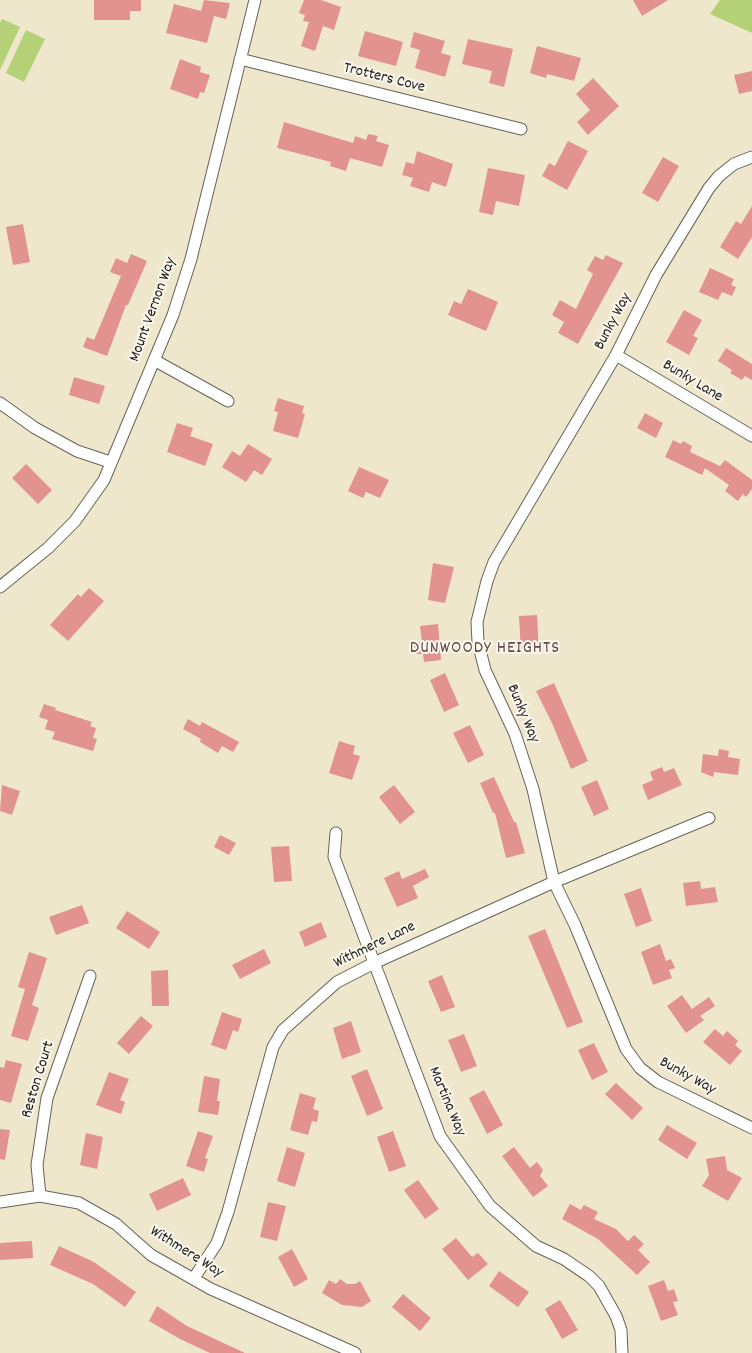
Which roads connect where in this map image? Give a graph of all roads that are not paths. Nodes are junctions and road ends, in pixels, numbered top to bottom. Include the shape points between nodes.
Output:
1 (254, 0) edge
2 (240, 60) junction
3 (521, 129) dead end
4 (752, 157) edge
5 (616, 355) junction
6 (154, 360) junction
7 (228, 401) dead end
8 (0, 403) edge
9 (752, 436) edge
10 (110, 462) junction
11 (0, 587) edge
12 (709, 818) dead end
13 (336, 832) dead end
14 (554, 882) junction
15 (374, 963) junction
16 (90, 976) dead end
17 (752, 1128) edge
18 (40, 1196) junction
19 (0, 1202) edge
20 (194, 1278) junction
21 (355, 1353) edge
22 (622, 1353) edge

1 - 2 street, Mount Vernon Way
2 - 3 street, Trotters Cove
2 - 6 street, Mount Vernon Way via 191,258 173,315
4 - 5 street, Bunky Way via 734,164 708,188 656,275
5 - 9 street, Bunky Lane
5 - 14 street, Bunky Way via 494,562 486,581 477,622 485,670 515,734 533,789
6 - 7 street
6 - 10 street, Mount Vernon Way
8 - 10 street via 34,428 77,451
10 - 11 street, Mount Vernon Way via 104,480 75,522
12 - 14 street, Withmere Lane
13 - 15 street, Martina Way via 334,857
14 - 15 street, Withmere Lane
14 - 17 street, Bunky Way via 592,965 612,1019 640,1068 678,1093
15 - 20 street, Withmere Lane via 337,982 283,1030 273,1047 228,1212 217,1243
15 - 22 street, Martina Way via 440,1136 490,1206 536,1246 564,1259 599,1286 621,1330
16 - 18 street, Reston Court via 47,1098 37,1165
18 - 19 street, Withmere Way
18 - 20 street, Withmere Way via 78,1203 97,1212 151,1255
20 - 21 street, Withmere Way via 263,1314

